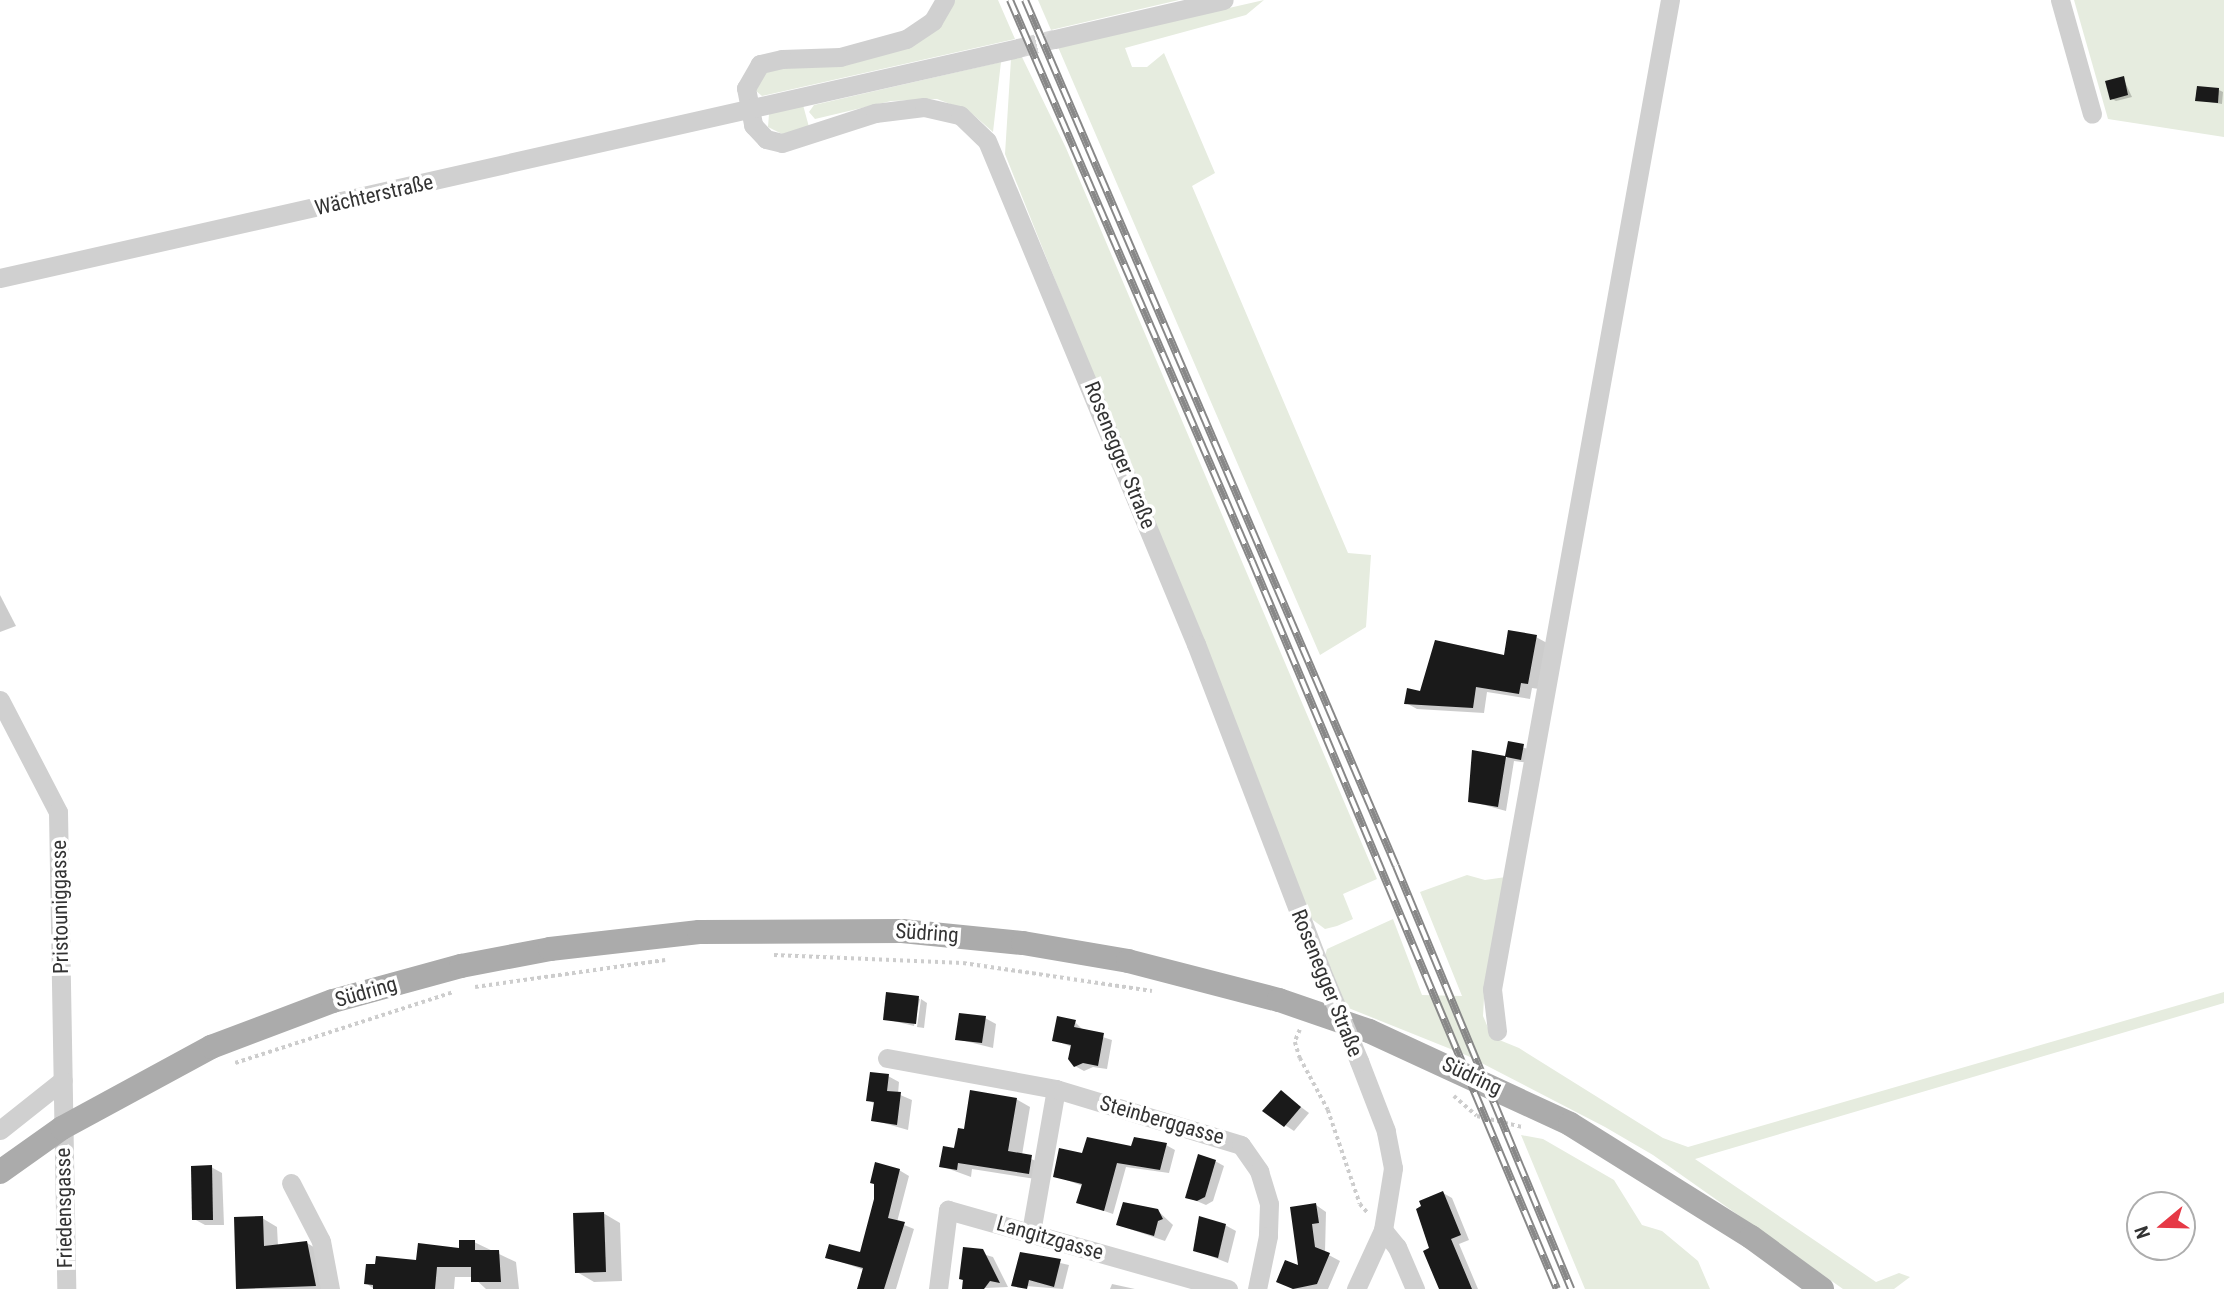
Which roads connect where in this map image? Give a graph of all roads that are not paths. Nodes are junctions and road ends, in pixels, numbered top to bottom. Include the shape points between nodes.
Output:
1 (945, 0) edge
2 (1224, 0) edge
3 (1670, 0) edge
4 (2060, 0) edge
5 (1055, 39) tunnel mouth
6 (1018, 48) tunnel mouth
7 (748, 110) junction
8 (2092, 114) dead end
9 (0, 278) edge
10 (0, 700) edge
11 (1497, 1031) dead end
12 (887, 1058) dead end
13 (63, 1080) junction
14 (1056, 1089) junction
15 (62, 1128) junction
16 (0, 1130) edge
17 (0, 1172) edge
18 (291, 1183) dead end
19 (1382, 1230) junction
20 (1031, 1231) junction
21 (66, 1289) edge
22 (330, 1289) edge
23 (938, 1289) edge
24 (1228, 1289) edge
25 (1257, 1289) edge
26 (1356, 1289) edge
27 (1415, 1289) edge
28 (1822, 1289) edge

1 - 7 street via 933,21 906,39 840,57 760,64 746,88
2 - 5 street
3 - 11 street via 1492,989
4 - 8 street
6 - 7 street
7 - 9 street, Wächterstraße
7 - 19 street, Rosenegger Straße, bridge via 759,133 774,142 790,142 875,113 924,107 960,115 987,141 1196,644 1359,1061 1391,1150 1392,1187
10 - 13 street, Pristouniggasse via 58,812
12 - 14 street, Steinberggasse
13 - 15 street, Pristouniggasse
13 - 16 street
14 - 20 street
14 - 25 street, Steinberggasse via 1241,1145 1259,1171 1269,1204
15 - 17 main road, Südring
15 - 21 street, Friedensgasse
15 - 28 main road, Südring via 211,1047 333,1001 461,966 550,949 699,932 820,928 970,937 1077,951 1178,972 1324,1015 1440,1060 1630,1159
18 - 22 street via 321,1241
19 - 26 street, Rosenegger Straße
19 - 27 street via 1397,1247
20 - 23 street, Langitzgasse via 948,1210
20 - 24 street, Langitzgasse

